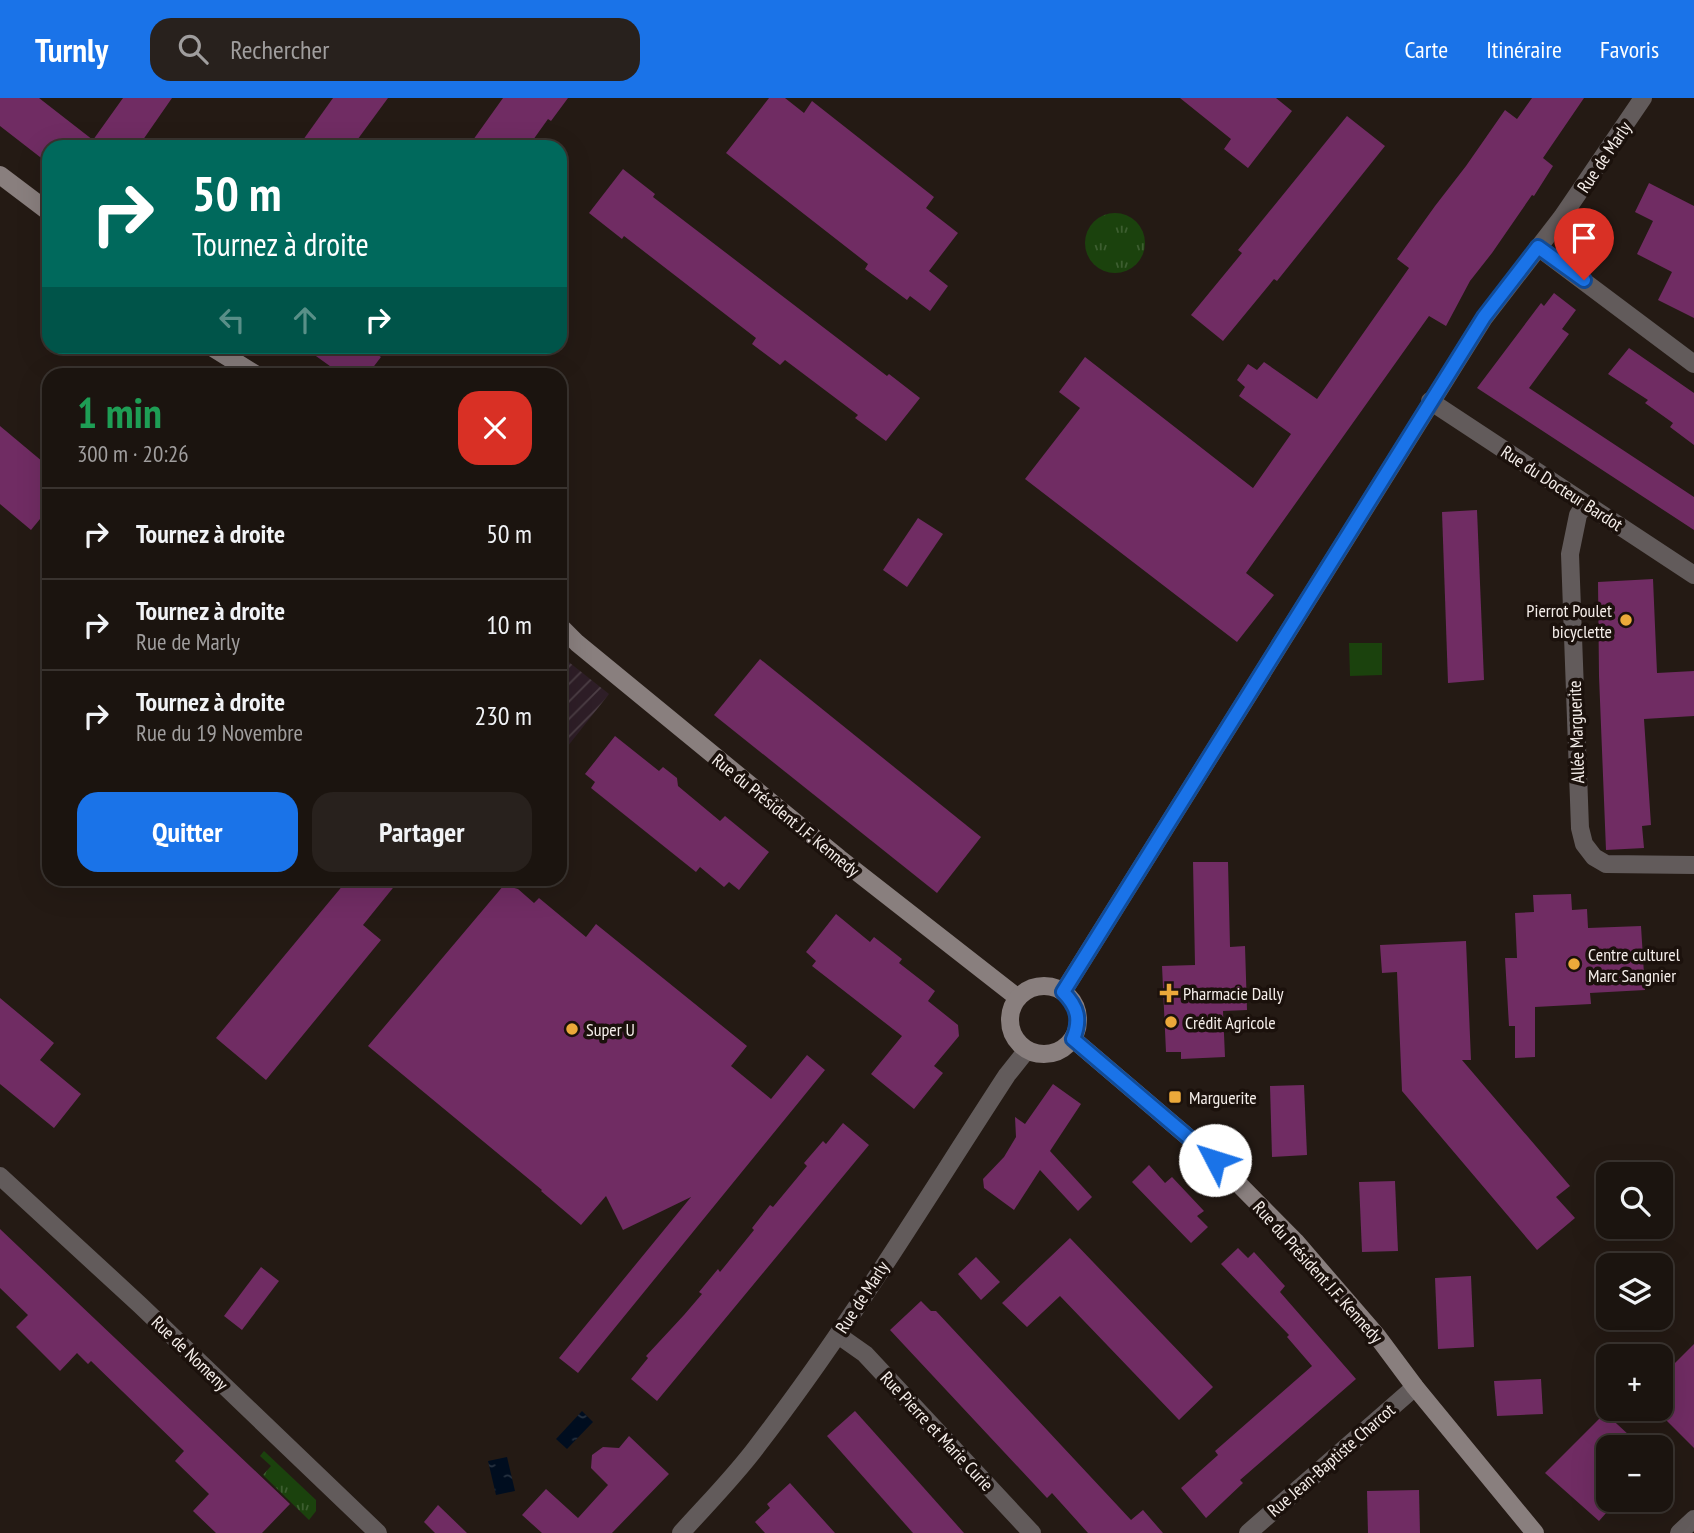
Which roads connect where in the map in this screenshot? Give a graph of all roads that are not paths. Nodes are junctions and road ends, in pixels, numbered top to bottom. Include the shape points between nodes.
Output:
1 (1643, 98) edge
2 (0, 174) edge
3 (42, 207) edge
4 (1538, 247) junction
5 (223, 354) edge
6 (1694, 364) edge
7 (245, 368) edge
8 (1430, 401) junction
9 (1585, 504) junction
10 (1694, 575) edge
11 (567, 633) edge
12 (1694, 865) edge
13 (1063, 992) junction
14 (1018, 998) junction
15 (1073, 1039) junction
16 (1027, 1050) junction
17 (0, 1176) edge
18 (838, 1335) junction
19 (1415, 1387) junction
20 (1694, 1519) edge
21 (378, 1533) edge
22 (681, 1533) edge
23 (1032, 1533) edge
24 (1248, 1533) edge
25 (1535, 1533) edge
26 (1679, 1533) edge

1 - 4 street, Rue de Marly via 1598,168
2 - 3 street
4 - 6 street
4 - 8 street, Rue de Marly via 1484,317
5 - 7 street
8 - 9 street, Rue du Docteur Bardot
8 - 13 street, Rue de Marly
9 - 10 street, Rue du Docteur Bardot
9 - 12 street, Allée Marguerite via 1578,514 1570,554 1576,760 1584,844 1606,864
11 - 14 street, Rue du Président J.F. Kennedy via 781,812
13 - 14 street via 1040,987
13 - 15 street via 1078,1014
14 - 16 street via 1010,1026
15 - 16 street via 1052,1054
15 - 19 street, Rue du Président J.F. Kennedy via 1215,1160 1295,1241
16 - 18 street, Rue de Marly
17 - 21 street, Rue de Nomeny
18 - 22 street, Rue de Marly via 758,1446
18 - 23 street, Rue Pierre et Marie Curie via 864,1354
19 - 24 street, Rue Jean-Baptiste Charcot
19 - 25 street, Rue du Président J.F. Kennedy
20 - 26 street

